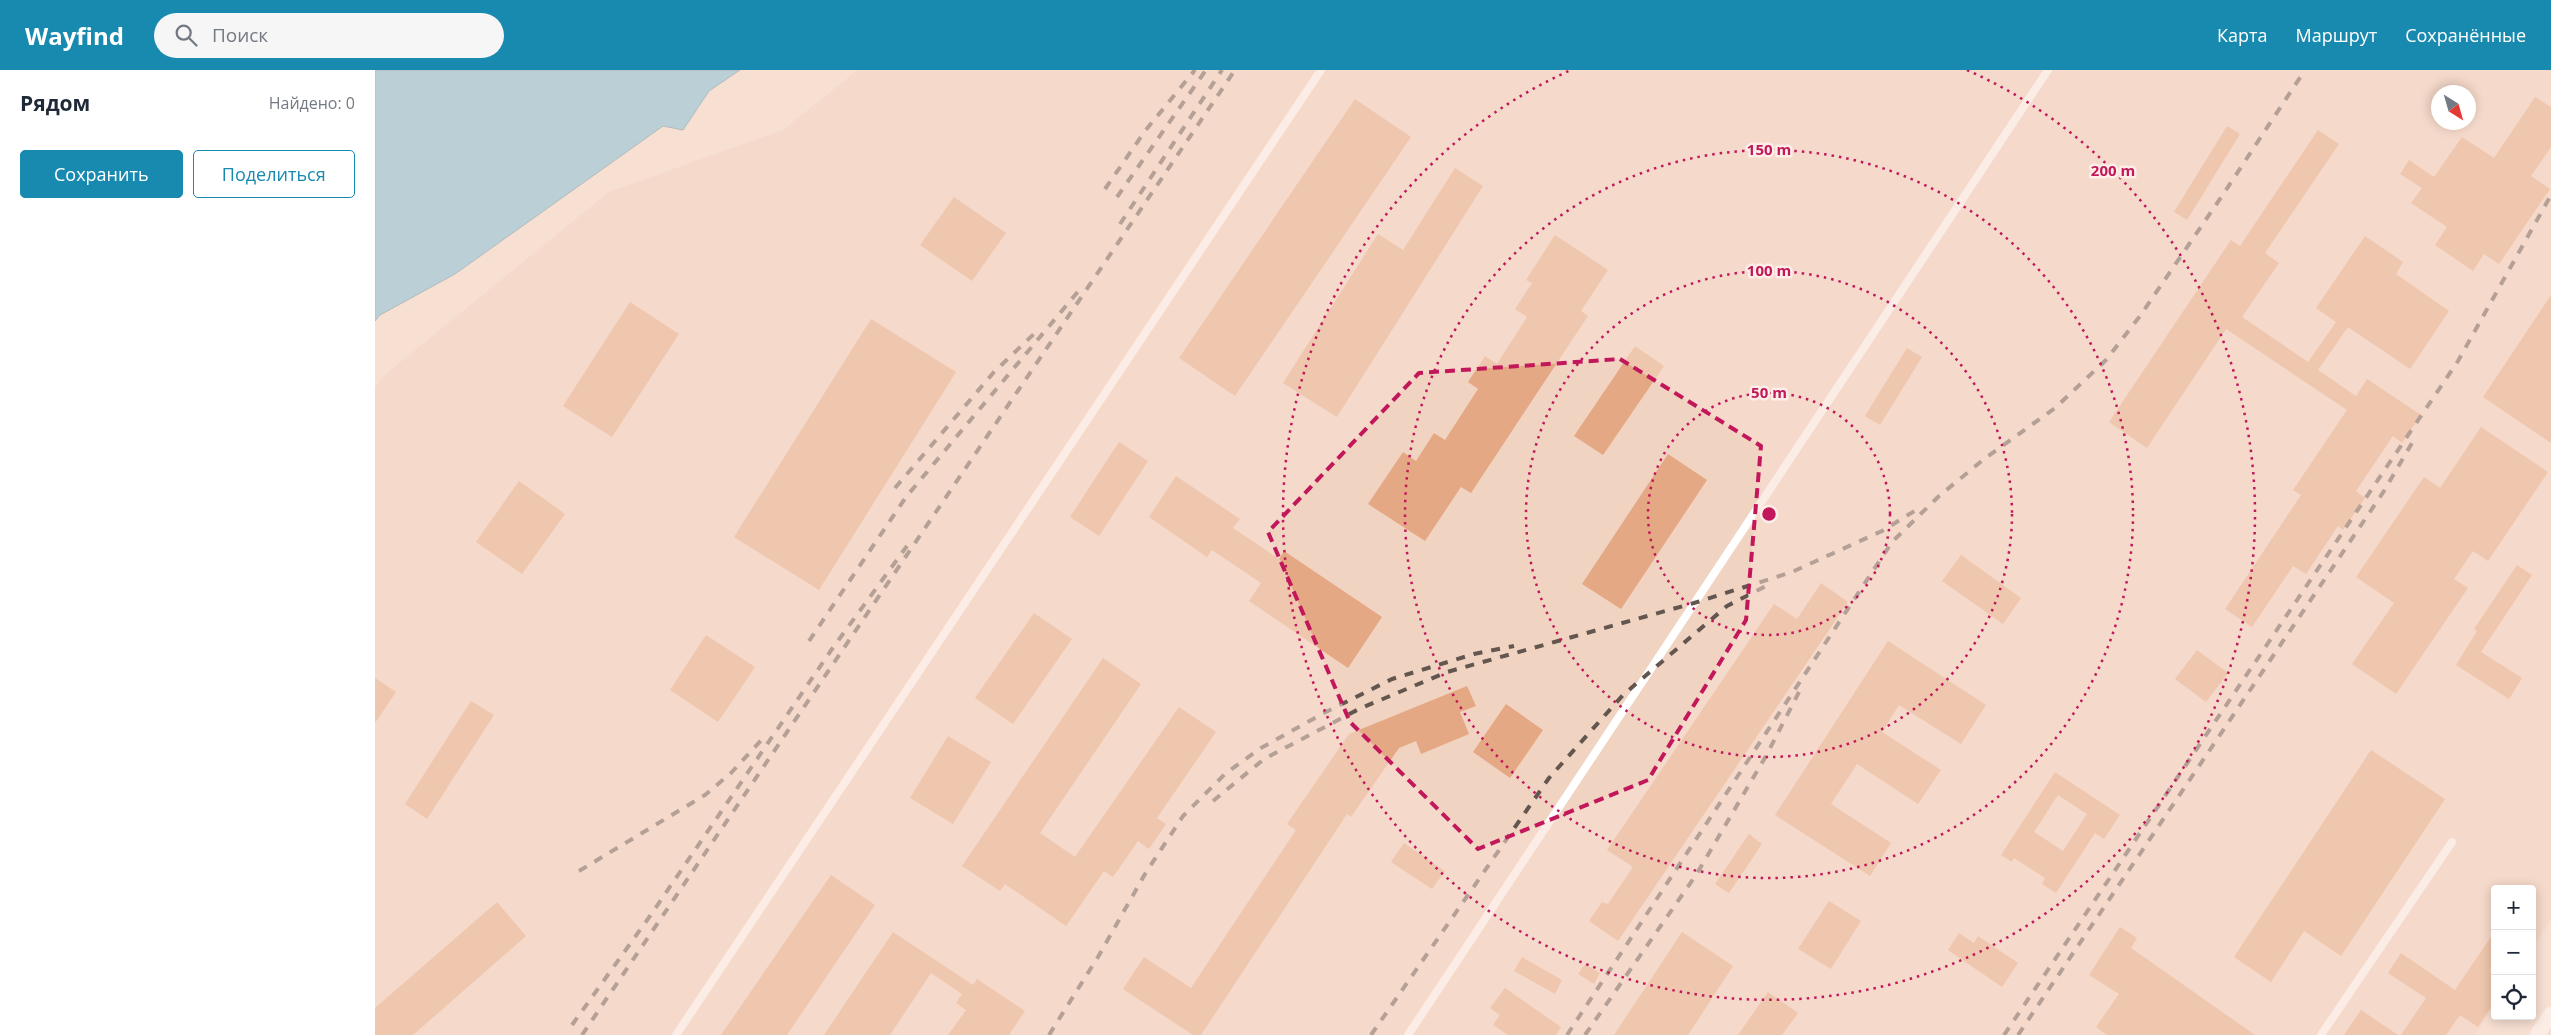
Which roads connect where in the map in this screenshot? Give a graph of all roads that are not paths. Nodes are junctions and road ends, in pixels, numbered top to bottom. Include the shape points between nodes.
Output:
1 (1321, 70) edge
2 (2048, 70) edge
3 (2452, 842) dead end
4 (2551, 1014) edge
5 (677, 1035) edge
6 (1408, 1035) edge
7 (2321, 1035) edge
8 (2537, 1035) edge

1 - 5 lane
2 - 6 lane
3 - 7 lane
4 - 8 street

